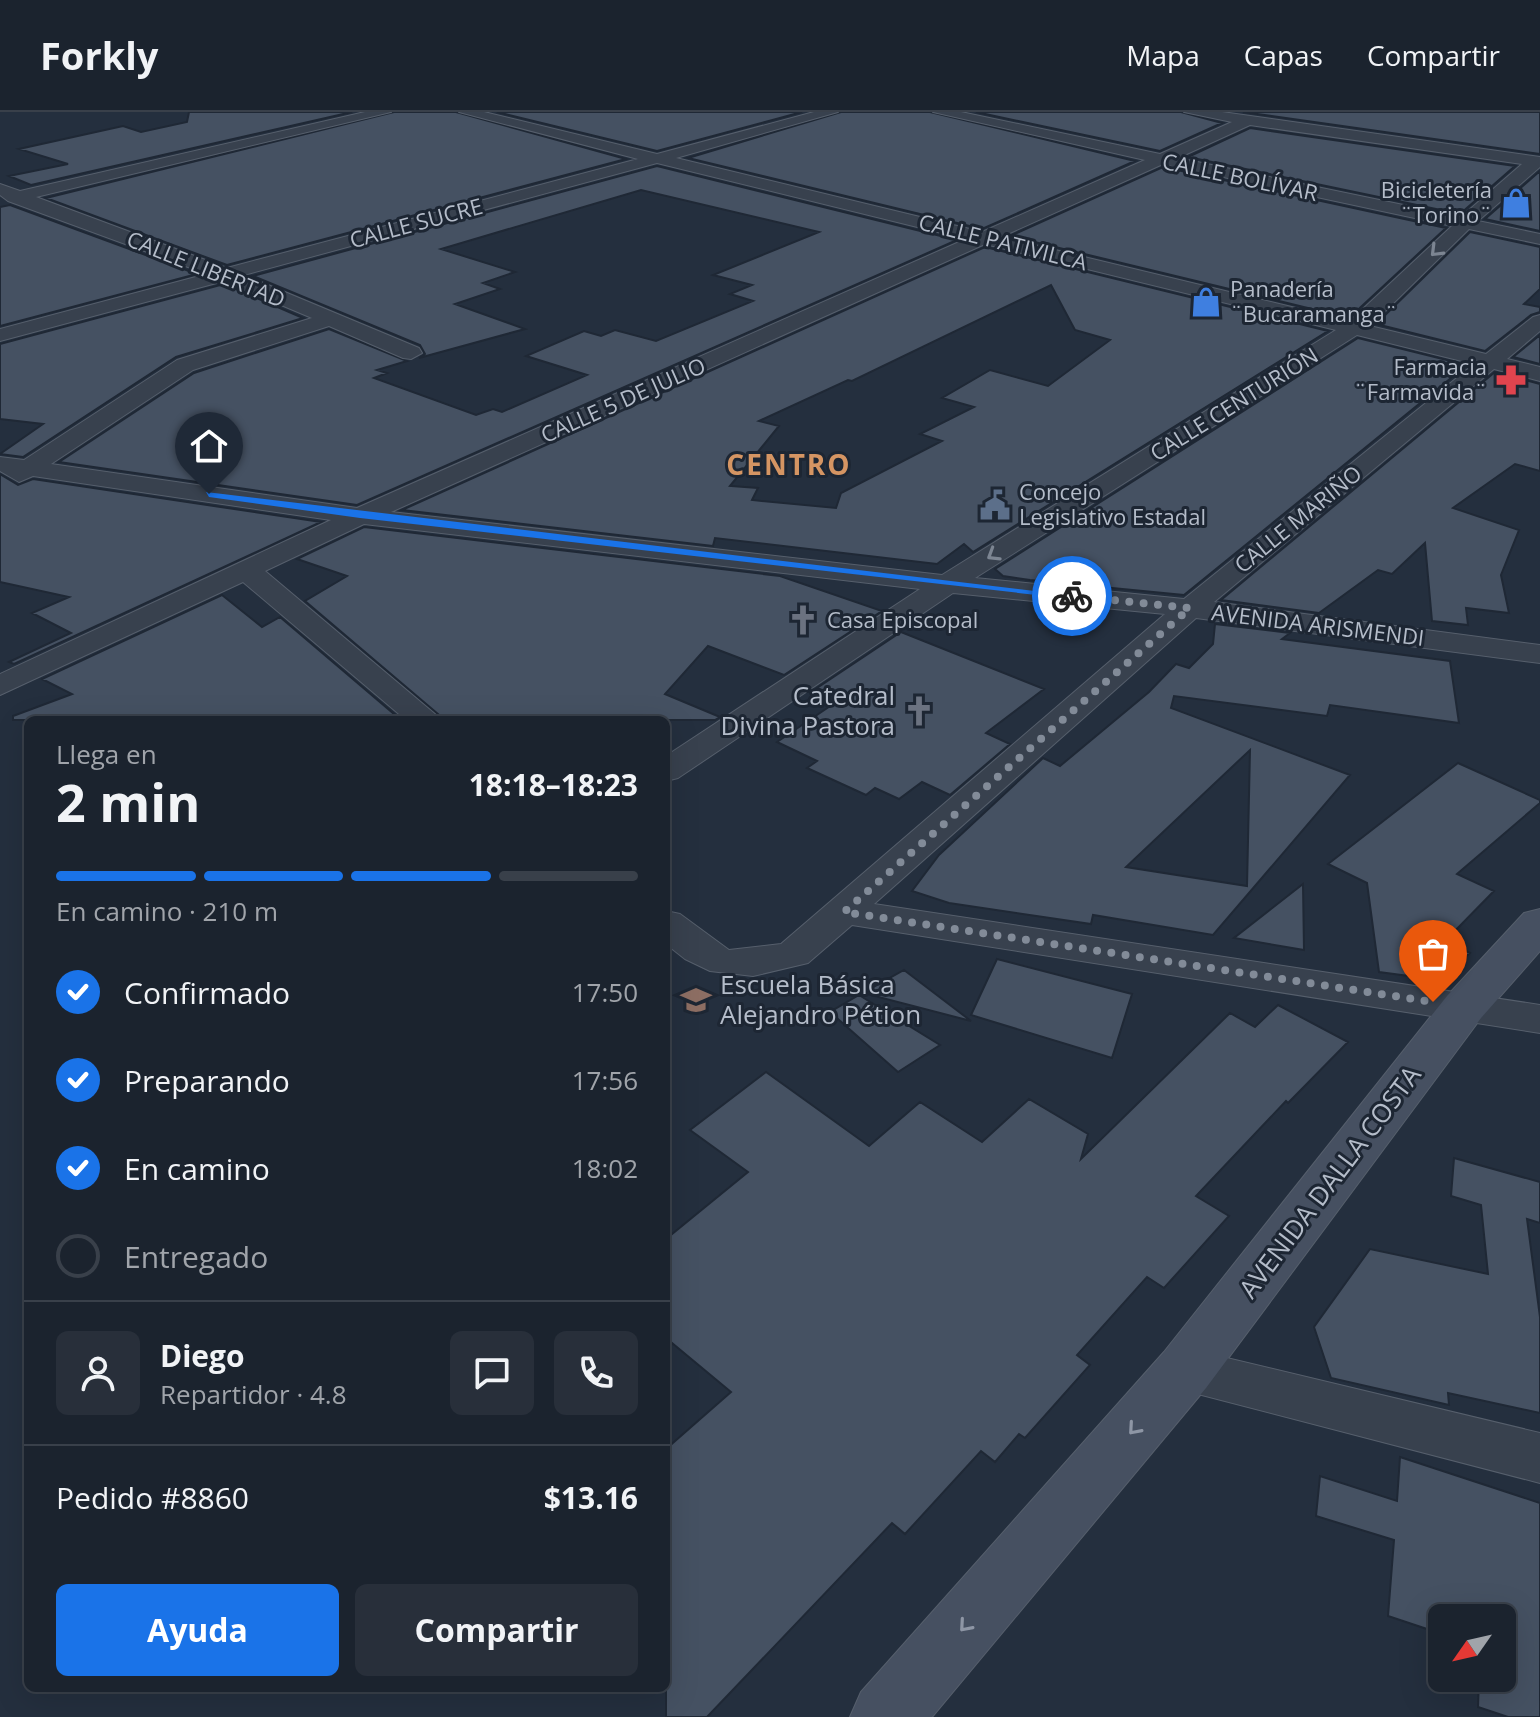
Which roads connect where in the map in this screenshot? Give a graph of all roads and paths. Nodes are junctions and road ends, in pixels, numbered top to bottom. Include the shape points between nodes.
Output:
1 (384, 112) edge
2 (466, 112) edge
3 (831, 112) edge
4 (940, 112) edge
5 (1191, 112) edge
6 (1249, 120) junction
7 (662, 157) junction
8 (1162, 160) junction
9 (1538, 162) edge
10 (6, 195) edge
11 (1464, 224) junction
12 (989, 238) junction
13 (1540, 239) edge
14 (225, 274) junction
15 (330, 319) junction
16 (1540, 321) edge
17 (1353, 329) junction
18 (0, 335) edge
19 (411, 353) dead end
20 (1490, 362) junction
21 (1540, 374) edge
22 (0, 464) edge
23 (28, 468) junction
24 (0, 486) edge
25 (360, 516) junction
26 (246, 570) junction
27 (947, 584) junction
28 (1190, 608) junction
29 (1540, 654) edge
30 (0, 686) edge
31 (421, 716) edge
32 (670, 768) edge
33 (844, 912) junction
34 (1540, 923) edge
35 (670, 927) edge
36 (1464, 1007) junction
37 (1540, 1019) edge
38 (1185, 1370) junction
39 (1540, 1458) edge
40 (886, 1717) edge

1 - 10 street
2 - 7 street, CALLE PATIVILCA
3 - 7 street, CALLE SUCRE
4 - 8 street, CALLE BOLÍVAR
5 - 6 street
6 - 8 street, CALLE 5 DE JULIO
6 - 9 street
7 - 12 street, CALLE PATIVILCA
7 - 14 street, CALLE SUCRE
8 - 11 street, CALLE BOLÍVAR
8 - 12 street, CALLE 5 DE JULIO
9 - 11 street, CALLE CENTURIÓN
10 - 14 street, CALLE LIBERTAD
11 - 13 street, CALLE BOLÍVAR
11 -> 17 street, CALLE CENTURIÓN
12 - 17 street, CALLE PATIVILCA
12 - 25 street, CALLE 5 DE JULIO
14 - 15 street, CALLE LIBERTAD
14 - 18 street, CALLE SUCRE
15 - 19 street, CALLE LIBERTAD
15 - 23 street via 185,365
16 - 20 street, CALLE MARIÑO
17 - 20 street, CALLE PATIVILCA
17 -> 27 street, CALLE CENTURIÓN
20 - 21 street, CALLE PATIVILCA
20 - 28 street, CALLE MARIÑO
22 - 23 street, AVENIDA ARISMENDI
23 - 24 street
23 - 25 street, AVENIDA ARISMENDI
25 - 26 street, CALLE 5 DE JULIO
25 - 27 street, AVENIDA ARISMENDI
26 - 30 street, CALLE 5 DE JULIO
26 - 31 street
27 - 28 street, AVENIDA ARISMENDI
27 - 32 street, CALLE CENTURIÓN
28 - 29 street, AVENIDA ARISMENDI
28 - 33 street, CALLE MARIÑO
33 - 35 street, CALLE MARIÑO via 794,954 745,966 704,957
33 - 36 street
34 - 36 main road, AVENIDA DALLA COSTA
36 - 37 street
36 - 38 main road, AVENIDA DALLA COSTA
38 - 39 street
38 -> 40 main road, AVENIDA DALLA COSTA

